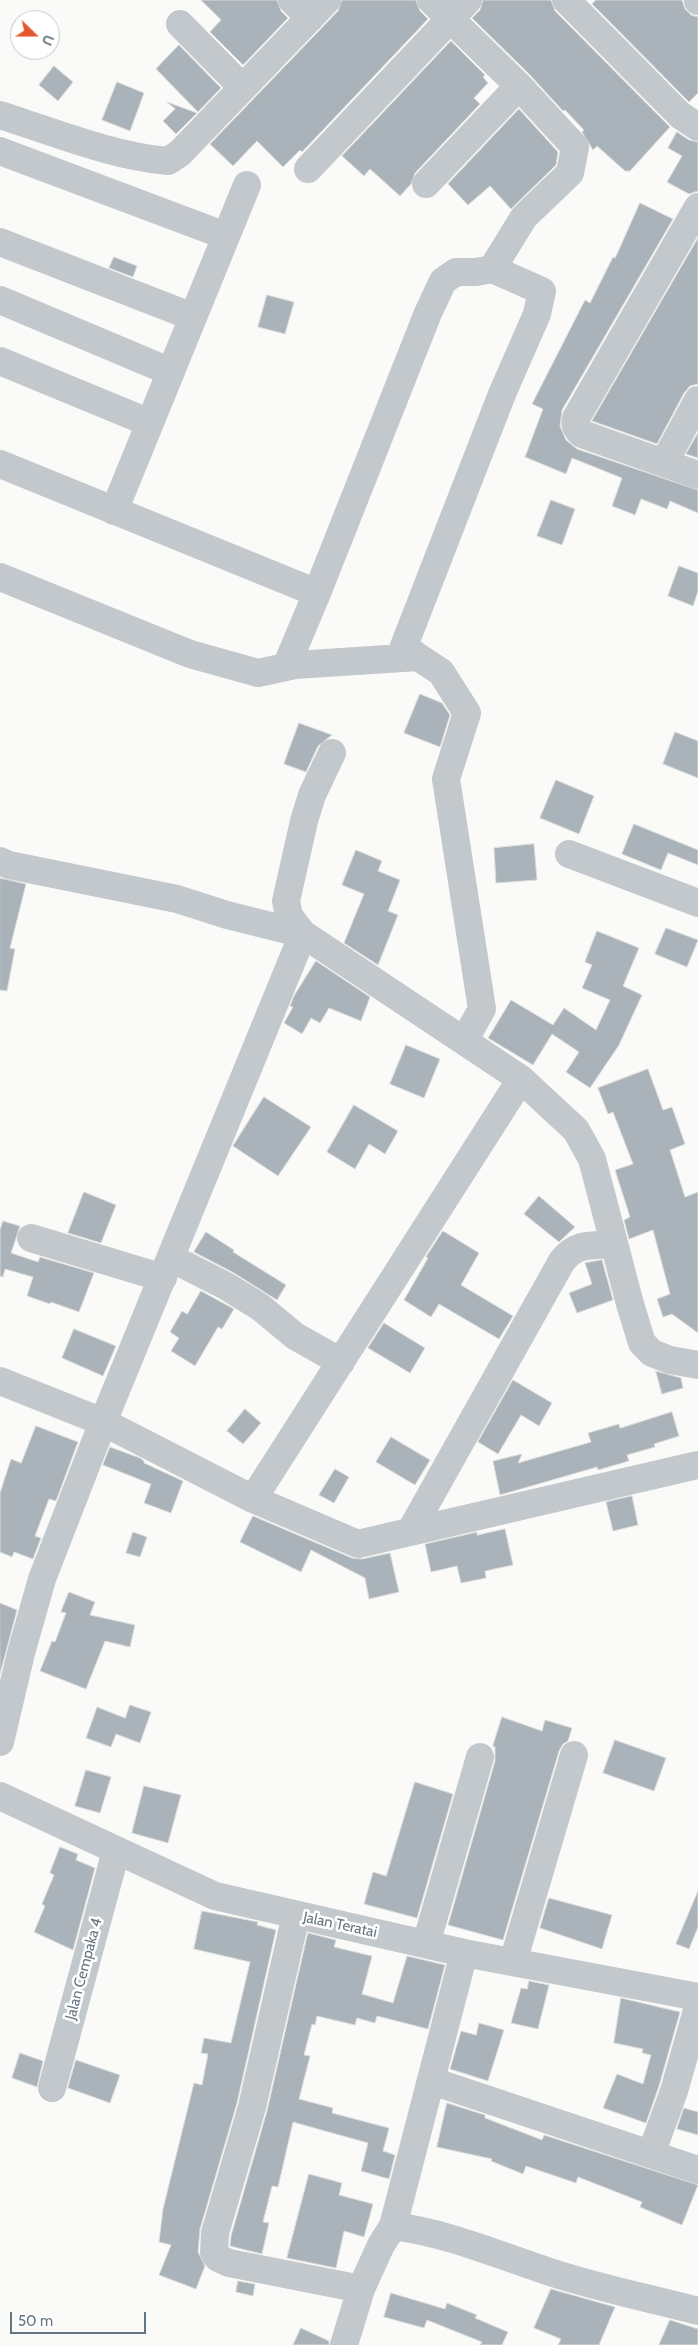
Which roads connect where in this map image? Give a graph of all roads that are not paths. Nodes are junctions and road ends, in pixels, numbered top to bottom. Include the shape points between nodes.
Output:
1 (566, 0) edge
2 (310, 6) edge
3 (449, 6) edge
4 (180, 24) dead end
5 (519, 86) junction
6 (242, 87) junction
7 (0, 115) edge
8 (698, 127) edge
9 (0, 151) edge
10 (308, 169) dead end
11 (426, 184) dead end
12 (247, 185) dead end
13 (698, 207) edge
14 (226, 236) junction
15 (0, 242) edge
16 (492, 269) junction
17 (0, 300) edge
18 (193, 317) junction
19 (0, 361) edge
20 (171, 372) junction
21 (698, 400) edge
22 (150, 423) junction
23 (664, 463) junction
24 (0, 464) edge
25 (698, 476) edge
26 (114, 511) junction
27 (0, 577) edge
28 (317, 593) junction
29 (418, 657) junction
30 (286, 667) junction
31 (332, 753) dead end
32 (569, 854) dead end
33 (0, 861) edge
34 (698, 903) edge
35 (303, 934) junction
36 (464, 1041) junction
37 (521, 1079) junction
38 (31, 1238) dead end
39 (614, 1244) junction
40 (167, 1268) junction
41 (341, 1362) junction
42 (698, 1365) edge
43 (0, 1381) edge
44 (103, 1422) junction
45 (698, 1465) edge
46 (253, 1499) junction
47 (410, 1532) junction
48 (0, 1742) edge
49 (574, 1754) dead end
50 (480, 1757) dead end
51 (0, 1796) edge
52 (116, 1851) junction
53 (296, 1915) junction
54 (426, 1944) junction
55 (464, 1953) junction
56 (513, 1962) junction
57 (698, 1997) edge
58 (698, 2007) edge
59 (432, 2081) junction
60 (52, 2088) dead end
61 (652, 2154) junction
62 (698, 2170) edge
63 (393, 2226) junction
64 (361, 2289) junction
65 (698, 2310) edge
66 (344, 2345) edge

1 - 8 street via 680,115
2 - 6 street
3 - 5 street
3 - 10 street
4 - 6 street
5 - 11 street
5 - 16 street via 575,147 570,173 524,217
6 - 7 street via 180,153 168,161 103,147
9 - 14 street
12 - 14 street
13 - 23 street via 575,424 582,434
14 - 18 street
15 - 18 street
16 - 28 street via 456,272 443,281
16 - 29 street via 542,291 537,314 502,394 404,646
17 - 20 street
18 - 20 street
19 - 22 street
20 - 22 street
21 - 23 street
22 - 26 street
23 - 25 street
24 - 26 street
26 - 28 street
27 - 30 street via 190,654 258,673
28 - 30 street
29 - 30 street
29 - 36 street via 441,672 467,713 446,779 482,1009
31 - 35 street via 306,812 286,901 289,916
32 - 34 street
33 - 35 street via 177,898 227,915
35 - 36 street
35 - 40 street
36 - 37 street
37 - 39 street via 576,1130 592,1159
37 - 41 street
38 - 40 street
39 - 42 street via 642,1343 652,1353
39 - 47 street via 580,1247 571,1250 562,1261
40 - 41 street via 226,1286 295,1336
40 - 44 street
41 - 46 street
43 - 44 street
44 - 46 street
44 - 48 street via 38,1590
45 - 47 street
46 - 47 street via 358,1544
49 - 56 street
50 - 54 street
51 - 52 street, Jalan Teratai
52 - 53 street, Jalan Teratai via 216,1896
52 - 60 street, Jalan Cempaka 4
53 - 54 street, Jalan Teratai
53 - 64 street via 252,2107 215,2233 214,2253 229,2263
54 - 55 street, Jalan Teratai
55 - 56 street, Jalan Teratai
55 - 59 street
56 - 57 street, Jalan Teratai
58 - 61 street
59 - 61 street
59 - 63 street
61 - 62 street
63 - 64 street
63 - 65 street via 421,2230 552,2272
64 - 66 street

